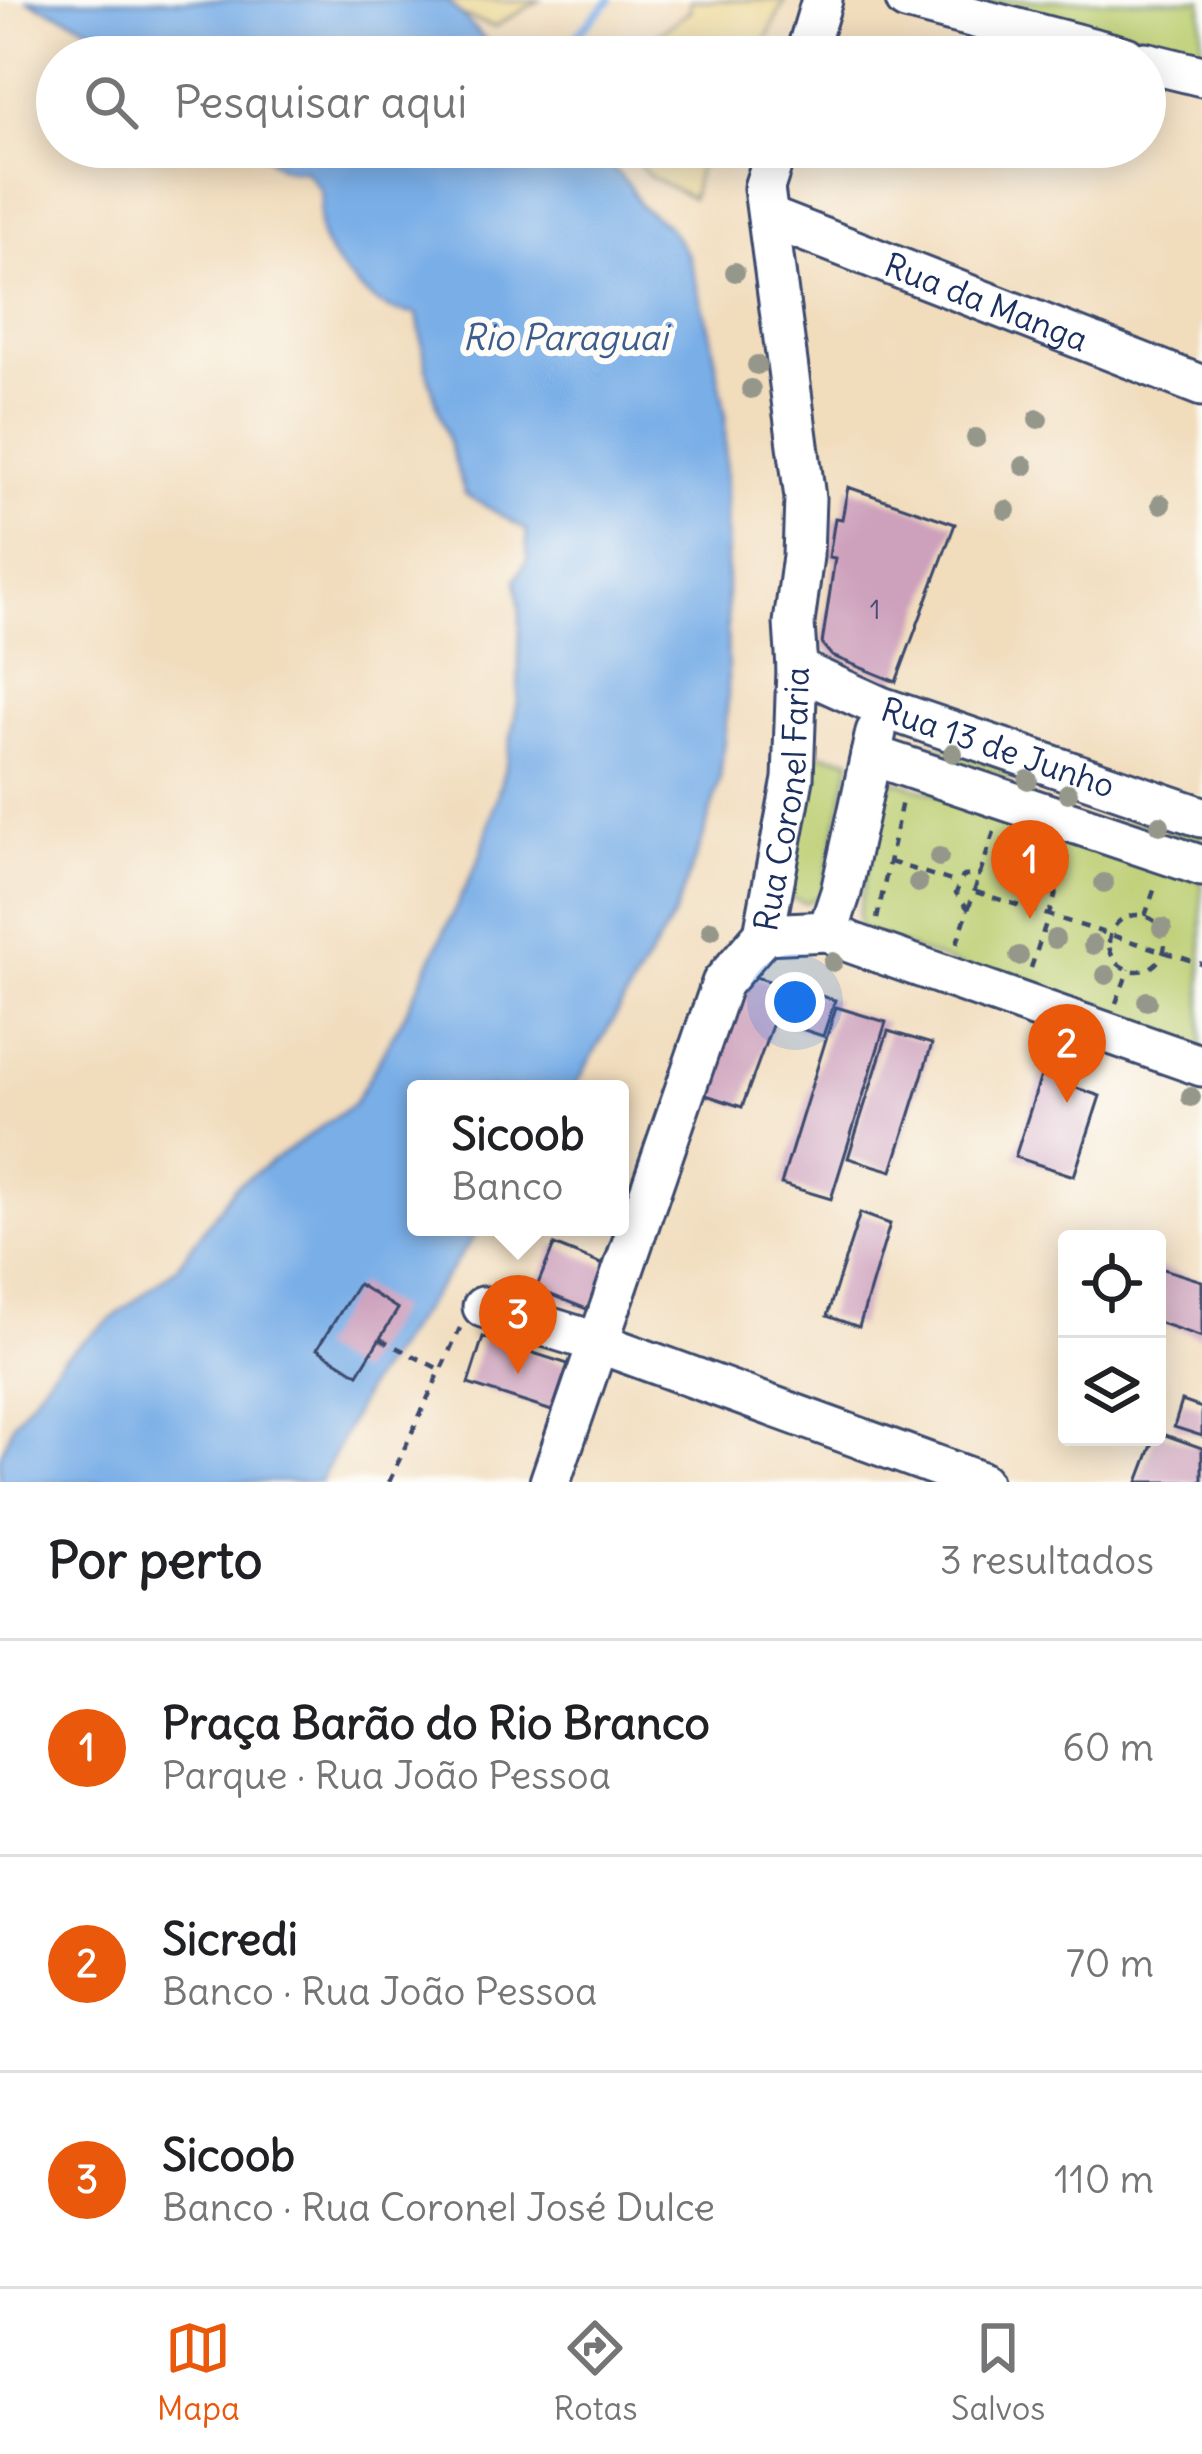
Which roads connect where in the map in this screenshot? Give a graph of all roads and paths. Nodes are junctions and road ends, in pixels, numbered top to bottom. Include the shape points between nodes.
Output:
1 (822, 0) edge
2 (906, 0) edge
3 (811, 36) edge
4 (1045, 36) edge
5 (1166, 67) edge
6 (1202, 76) edge
7 (770, 168) edge
8 (771, 218) junction
9 (1202, 386) edge
10 (797, 669) junction
11 (881, 707) junction
12 (871, 755) junction
13 (904, 792) dead end
14 (1202, 818) edge
15 (997, 824) dead end
16 (1070, 849) dead end
17 (890, 862) junction
18 (1202, 866) edge
19 (981, 875) junction
20 (1158, 877) dead end
21 (958, 884) junction
22 (976, 892) junction
23 (969, 910) junction
24 (1048, 916) junction
25 (1145, 916) junction
26 (876, 927) dead end
27 (828, 931) junction
28 (764, 934) junction
29 (1110, 936) junction
30 (1163, 953) junction
31 (953, 954) dead end
32 (1202, 964) edge
33 (1129, 969) junction
34 (1027, 979) dead end
35 (1114, 1009) dead end
36 (1202, 1066) edge
37 (483, 1307) joint
38 (380, 1339) dead end
39 (596, 1342) junction
40 (441, 1370) junction
41 (389, 1482) edge
42 (550, 1482) edge
43 (982, 1482) edge

1 - 3 street
2 - 4 street
5 - 6 street
7 - 8 street, Rua Coronel Faria via 764,188
8 - 9 street, Rua da Manga
8 - 10 street, Rua Coronel Faria via 805,498
10 - 11 street, Rua 13 de Junho
10 - 28 street, Rua Coronel Faria via 794,779
11 - 12 street
11 - 14 street, Rua 13 de Junho
12 - 18 street, Rua 13 de Junho
12 - 27 street
13 - 17 path
15 - 19 path
16 - 24 path
17 - 21 path
17 - 26 path
19 - 21 path
19 - 22 path
20 - 25 path
21 - 23 path
22 - 23 path
22 - 24 path
23 - 31 path
24 - 29 path
24 - 34 path
25 - 29 path via 1123,919
25 - 30 path via 1162,931
27 - 28 street
27 - 36 street
28 - 39 street, Rua Coronel Faria via 722,983
29 - 30 path
29 - 33 path via 1115,960
30 - 32 path
30 - 33 path via 1153,965
33 - 35 path
37 - 39 street
37 - 40 path via 468,1309
38 - 40 path
39 - 42 street, Rua Coronel Faria
39 - 43 street
40 - 41 path

